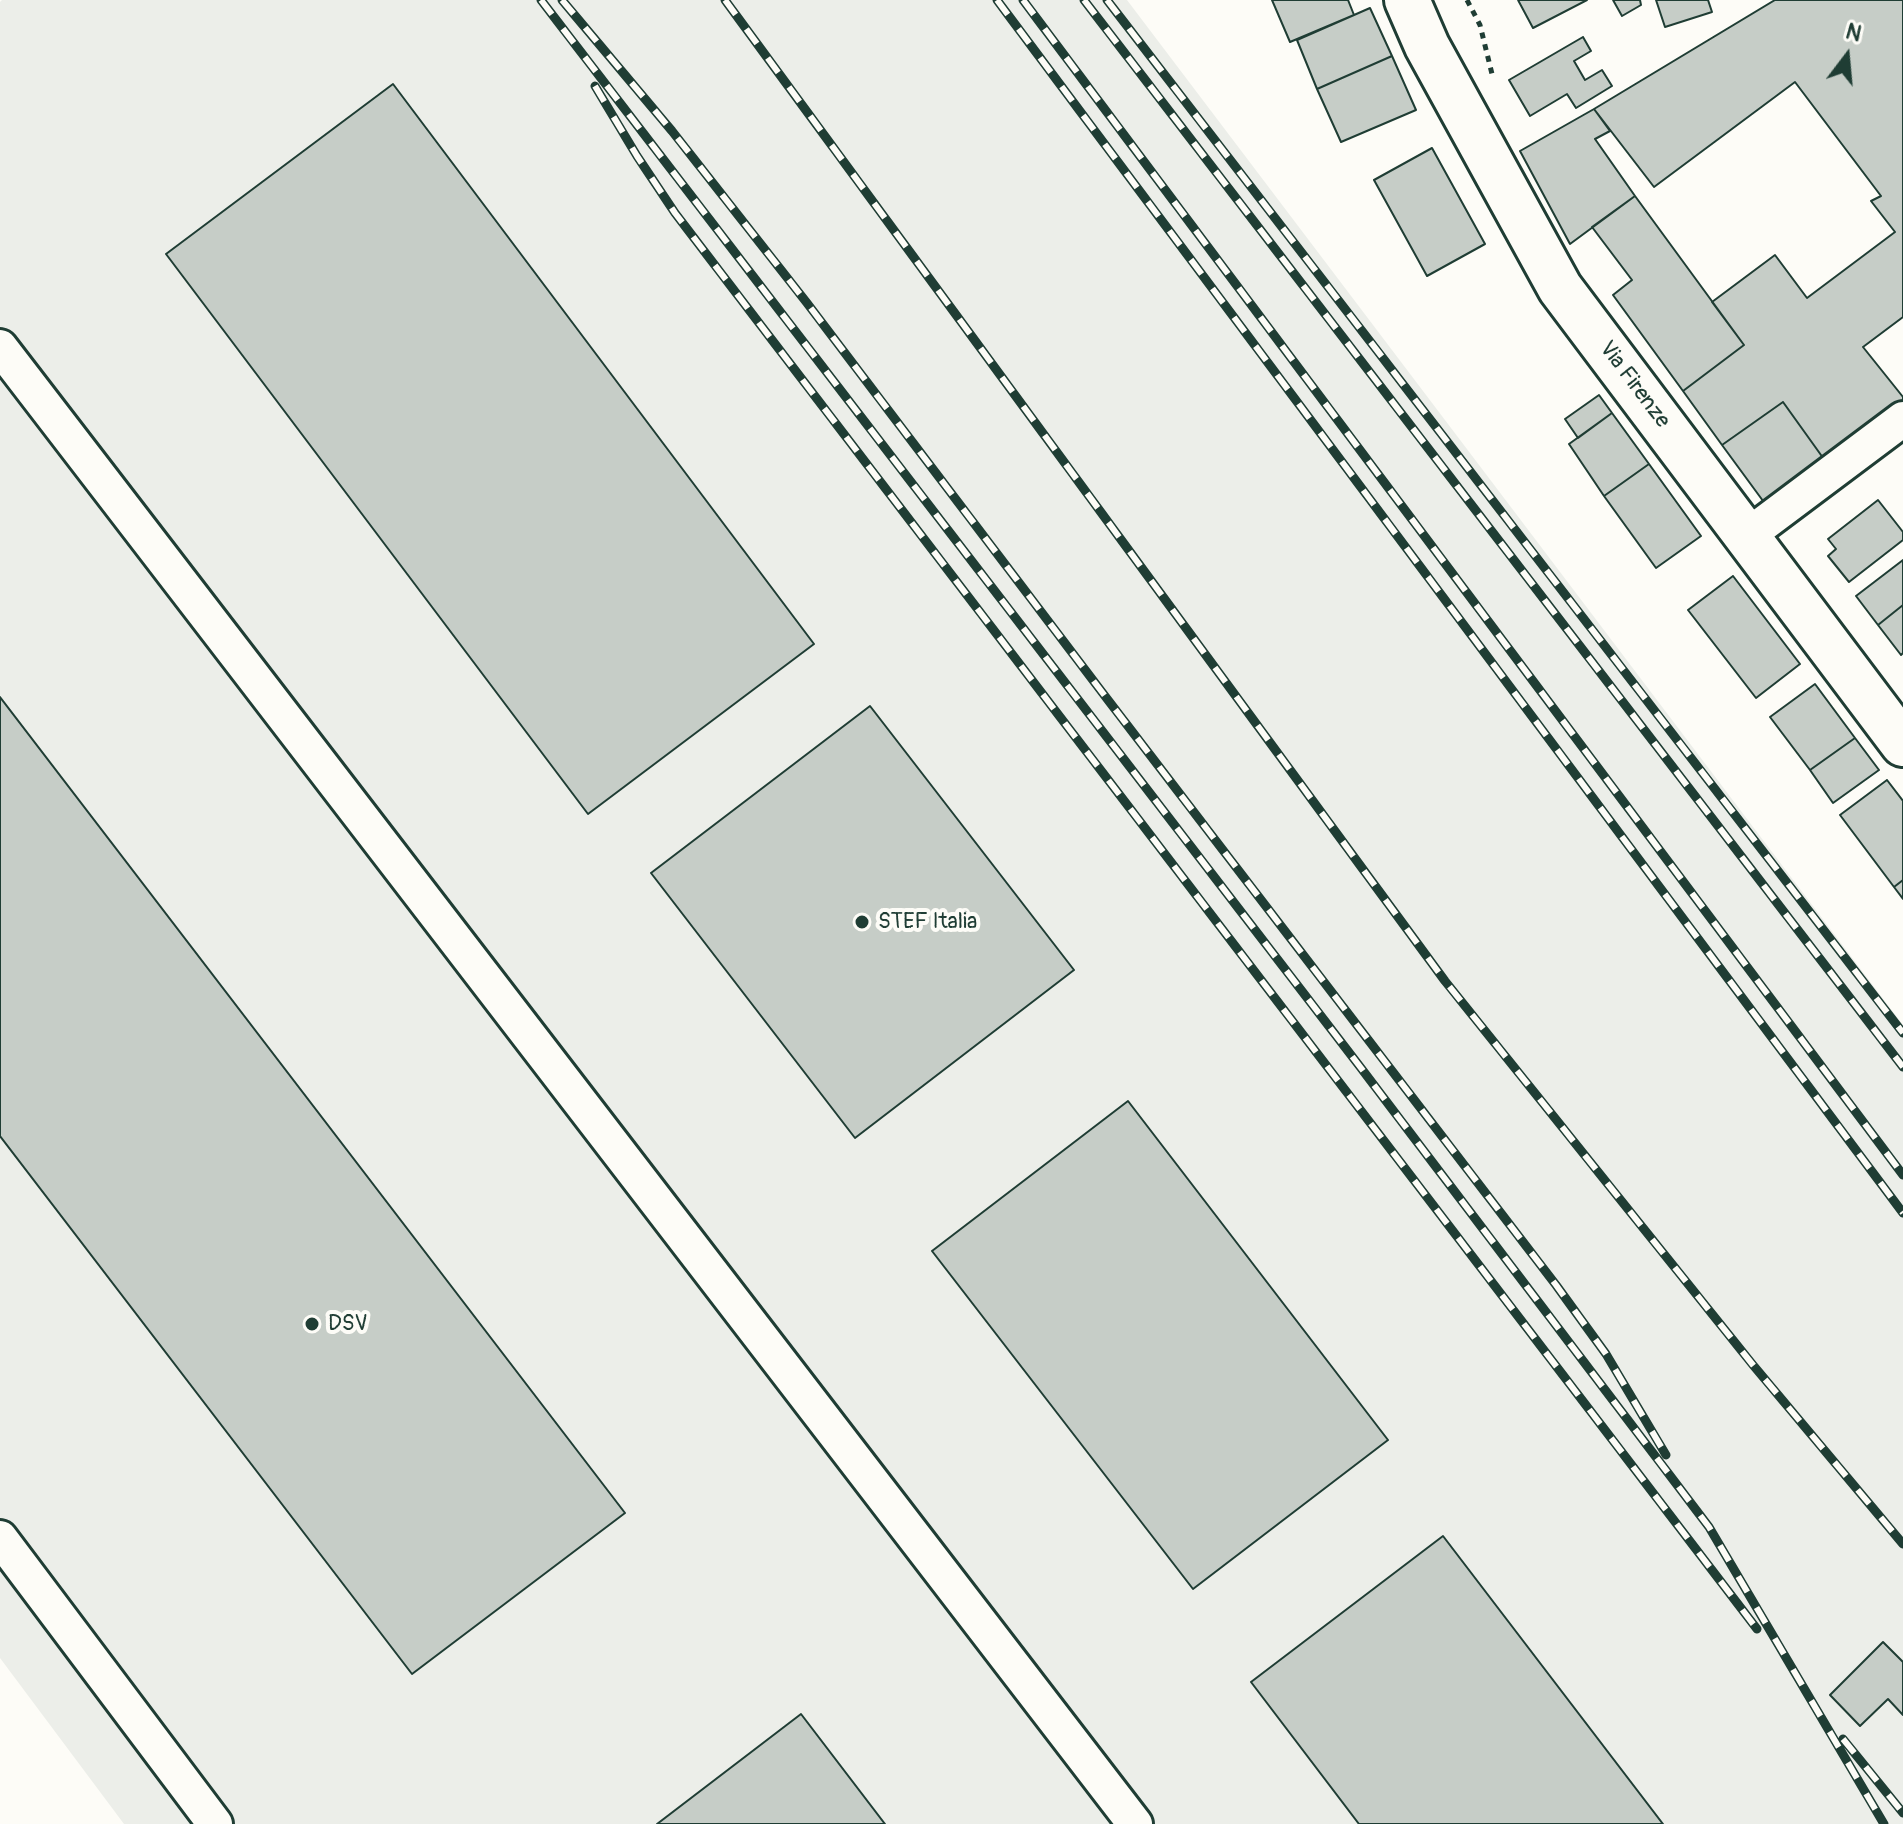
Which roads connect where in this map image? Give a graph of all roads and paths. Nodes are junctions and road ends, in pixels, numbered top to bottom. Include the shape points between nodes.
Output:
1 (1407, 0) edge
2 (0, 347) edge
3 (1903, 419) edge
4 (1747, 536) junction
5 (1903, 744) edge
6 (0, 1538) edge
7 (215, 1824) edge
8 (1135, 1824) edge

1 - 4 main road, Via Firenze via 1560,288
2 - 8 street
3 - 4 street
4 - 5 main road, Via Firenze
6 - 7 street

